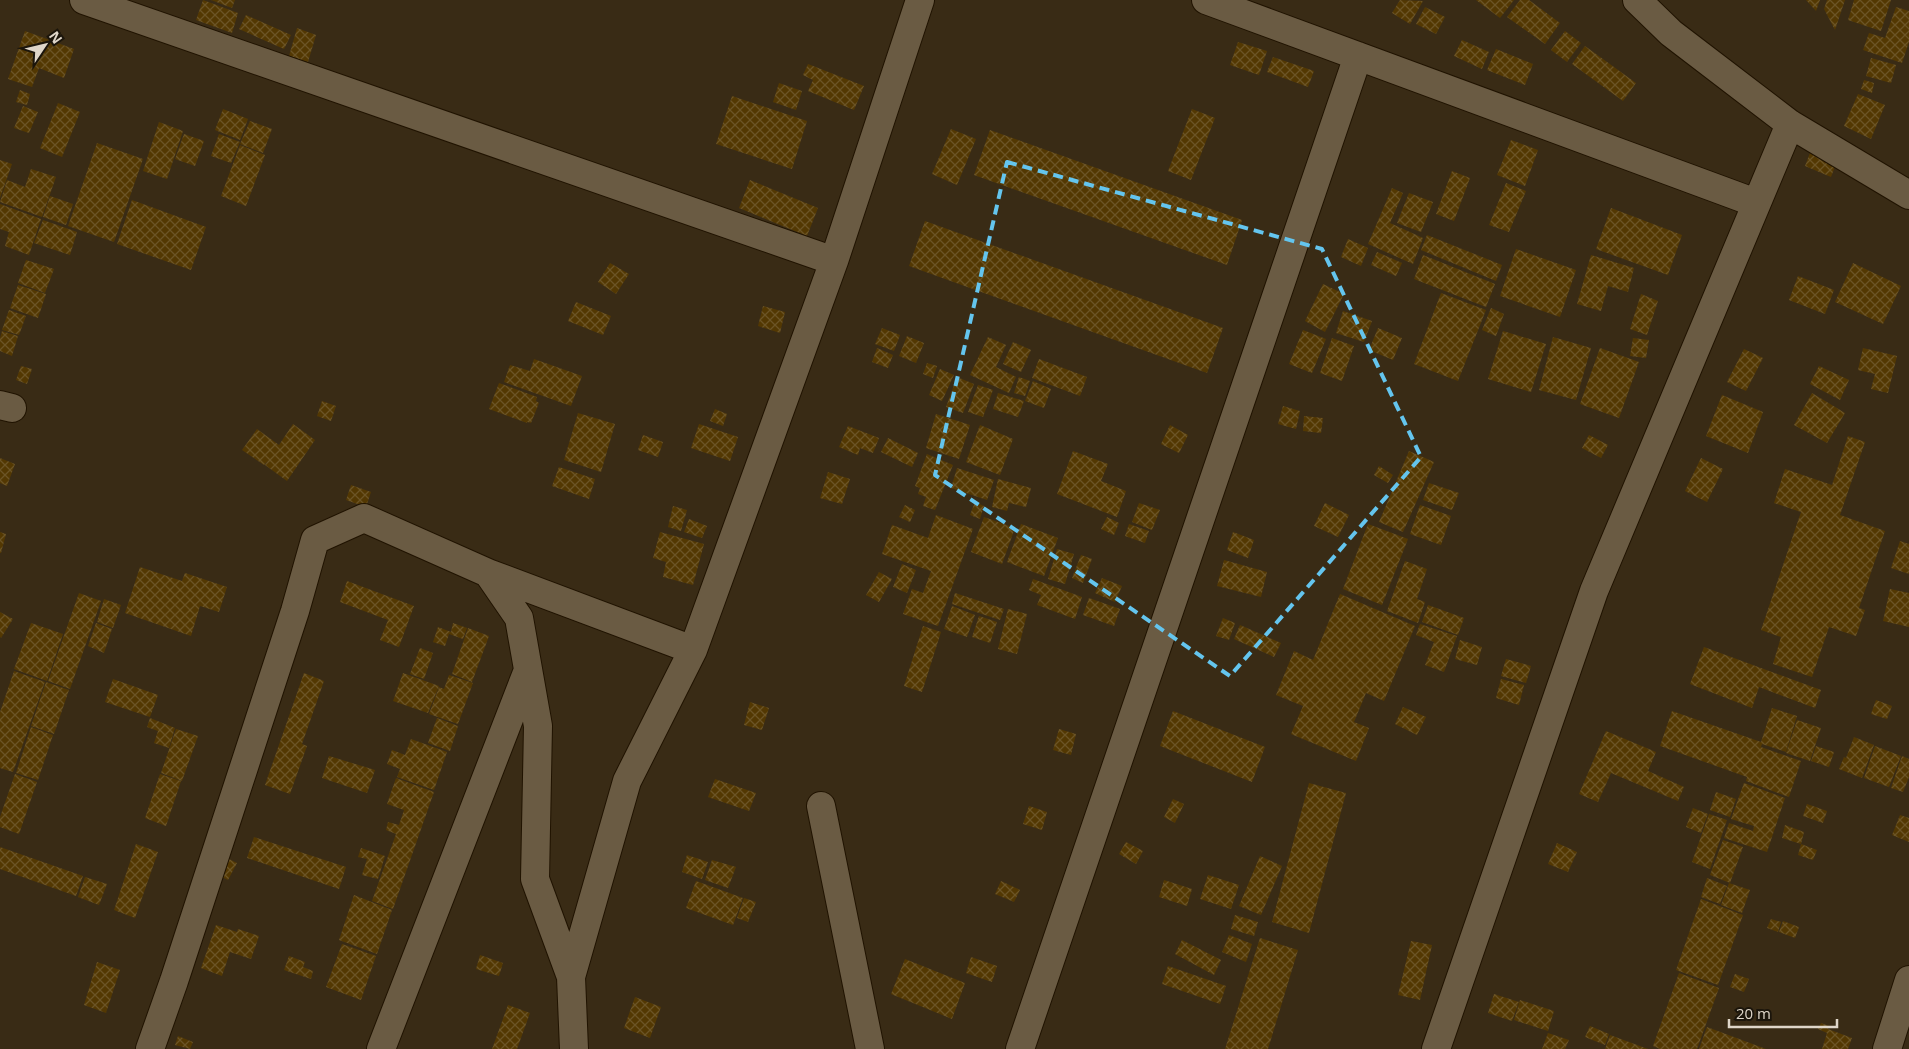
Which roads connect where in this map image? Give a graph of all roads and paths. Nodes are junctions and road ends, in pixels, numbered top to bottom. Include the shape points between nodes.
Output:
1 (84, 0) edge
2 (920, 0) edge
3 (1206, 0) edge
4 (1637, 0) edge
5 (1358, 56) junction
6 (1790, 124) junction
7 (1909, 195) edge
8 (1756, 203) junction
9 (834, 262) junction
10 (488, 573) junction
11 (693, 650) junction
12 (528, 669) junction
13 (821, 806) dead end
14 (571, 977) junction
15 (1909, 980) edge
16 (577, 1048) edge
17 (150, 1049) edge
18 (381, 1049) edge
19 (870, 1049) edge
20 (1020, 1049) edge
21 (1436, 1049) edge
22 (1887, 1049) edge

1 - 9 street
2 - 9 street
3 - 5 street
4 - 6 street via 1672,33
5 - 8 street
5 - 20 street
6 - 7 street
6 - 8 street
8 - 21 street via 1594,591
9 - 11 street
10 - 11 street
10 - 12 street via 519,618
10 - 17 street via 364,518 315,540 295,611
11 - 14 street via 627,781
12 - 14 street via 538,726 535,879
12 - 18 street
13 - 19 street
14 - 16 street
15 - 22 street

